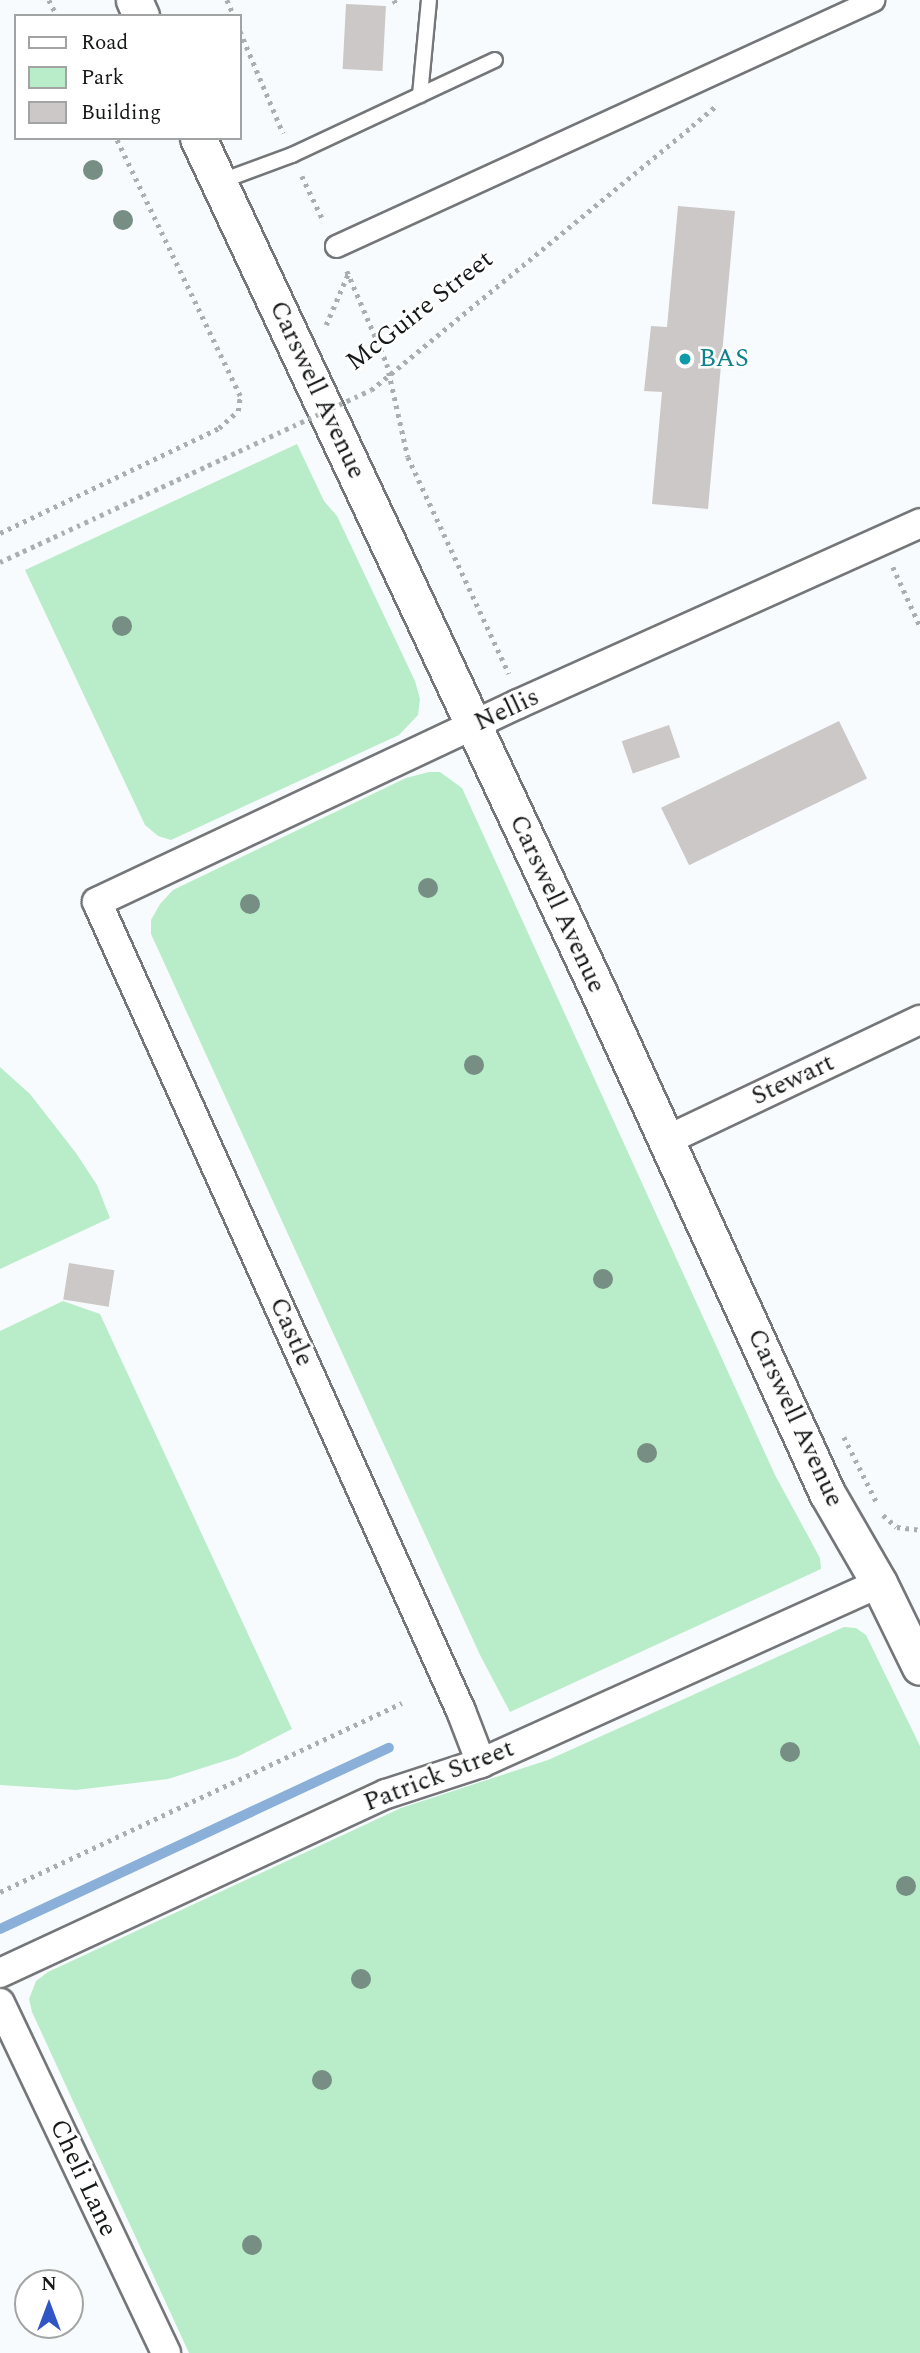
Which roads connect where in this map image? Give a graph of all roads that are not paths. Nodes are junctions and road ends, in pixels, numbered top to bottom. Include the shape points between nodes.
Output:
1 (429, 0) edge
2 (873, 0) edge
3 (495, 60) dead end
4 (420, 95) junction
5 (199, 140) edge
6 (219, 182) junction
7 (336, 246) road end
8 (920, 523) edge
9 (474, 725) junction
10 (97, 902) joint
11 (920, 1020) edge
12 (667, 1140) junction
13 (879, 1583) junction
14 (920, 1667) edge
15 (481, 1763) junction
16 (0, 1973) edge
17 (0, 2003) edge
18 (166, 2353) edge

1 - 4 lane
2 - 7 street
3 - 4 lane
4 - 6 lane via 292,155
5 - 6 street, Carswell Avenue
6 - 9 street, Carswell Avenue
8 - 9 street, Nellis
9 - 10 street, Nellis
9 - 12 street, Carswell Avenue
10 - 15 street, Castle
11 - 12 street, Stewart
12 - 13 street, Carswell Avenue via 828,1493
13 - 14 street, Carswell Avenue
13 - 15 street, Patrick Street
15 - 16 street, Patrick Street via 386,1794
17 - 18 street, Cheli Lane

